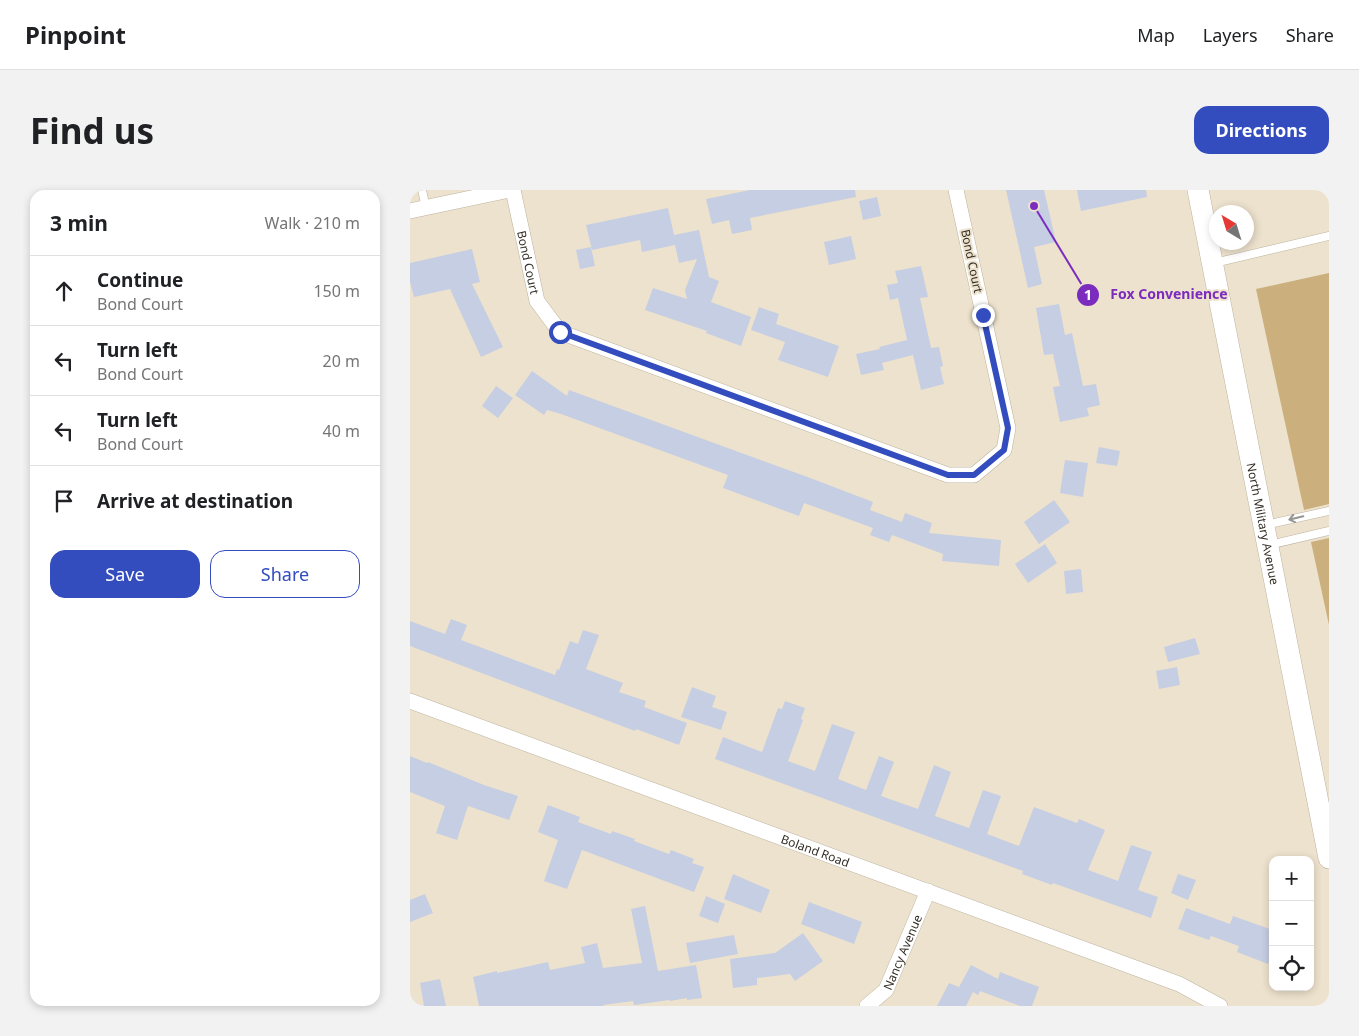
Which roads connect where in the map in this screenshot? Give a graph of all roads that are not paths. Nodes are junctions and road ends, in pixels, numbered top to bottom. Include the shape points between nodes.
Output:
1 (422, 190) edge
2 (509, 190) edge
3 (513, 190) edge
4 (956, 190) edge
5 (1198, 190) edge
6 (426, 208) junction
7 (410, 211) edge
8 (1329, 236) edge
9 (1212, 263) junction
10 (1329, 511) edge
11 (1329, 531) edge
12 (1265, 535) junction
13 (410, 701) edge
14 (1329, 858) edge
15 (928, 891) junction
16 (867, 1006) edge
17 (1220, 1006) edge

1 - 6 lane
2 - 6 street
3 - 4 street, Bond Court via 537,301 560,332 948,475 974,475 1004,450 1008,428
5 - 9 main road, North Military Avenue
6 - 7 street
8 - 9 lane
9 - 12 main road, North Military Avenue
10 -> 12 lane
11 - 12 lane
12 - 14 main road, North Military Avenue
13 - 15 street, Boland Road
15 - 16 street, Nancy Avenue via 886,990
15 - 17 street, Boland Road via 1180,984

